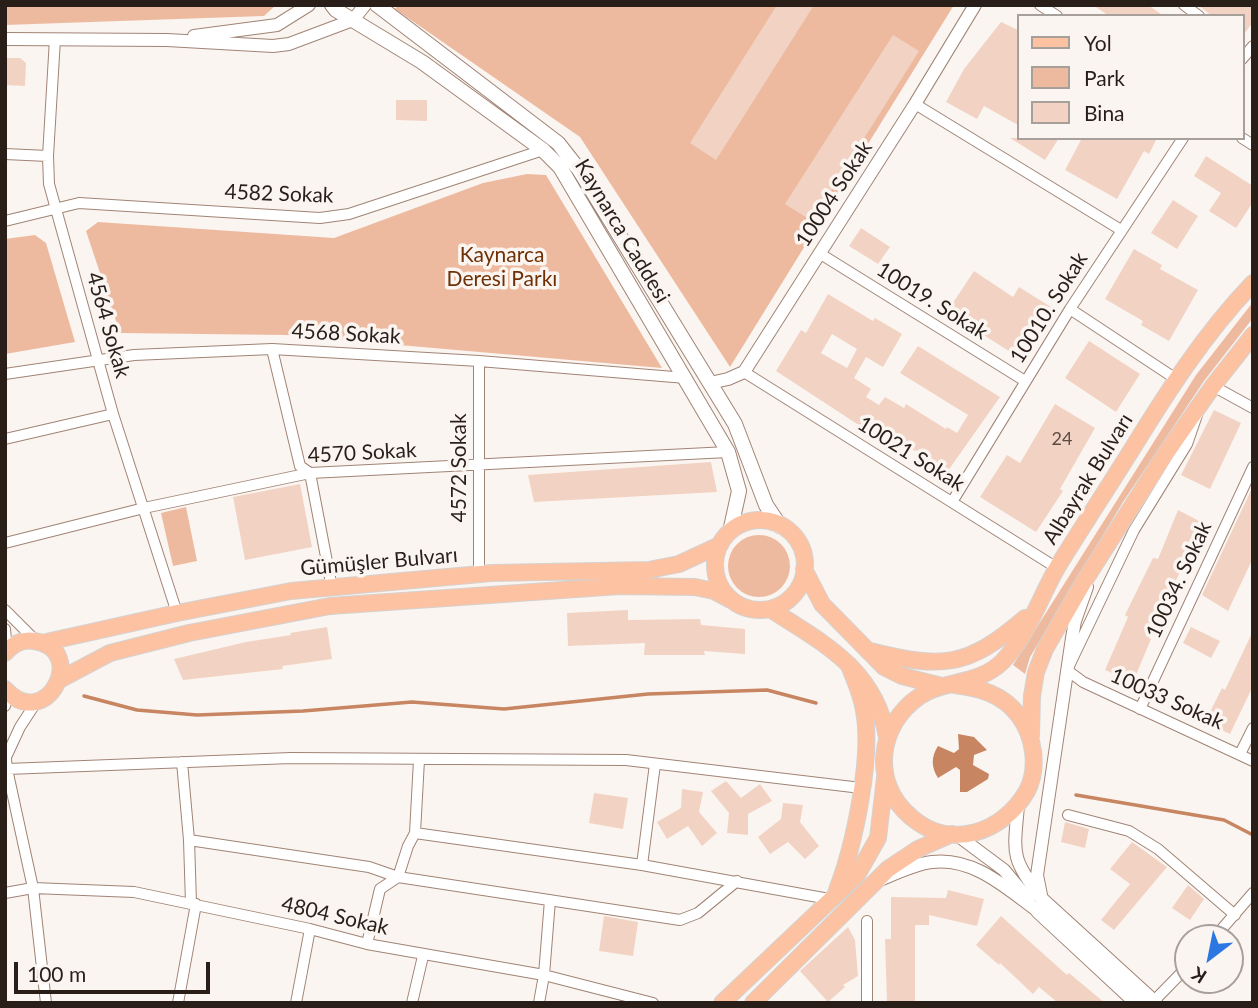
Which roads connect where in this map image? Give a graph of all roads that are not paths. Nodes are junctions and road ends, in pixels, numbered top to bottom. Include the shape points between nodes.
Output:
1 (309, 5) edge
2 (332, 5) edge
3 (365, 5) edge
4 (377, 5) edge
5 (975, 5) edge
6 (353, 20) junction
7 (5, 39) edge
8 (55, 39) junction
9 (166, 40) junction
10 (915, 104) junction
11 (1182, 140) edge
12 (543, 150) junction
13 (5, 154) edge
14 (48, 156) junction
15 (56, 209) junction
16 (5, 221) edge
17 (1121, 230) junction
18 (819, 253) junction
19 (1253, 283) edge
20 (1070, 309) junction
21 (1253, 335) edge
22 (272, 349) junction
23 (97, 359) junction
24 (479, 361) junction
25 (744, 372) junction
26 (5, 374) edge
27 (686, 378) junction
28 (1176, 379) junction
29 (1025, 381) junction
30 (710, 383) junction
31 (1213, 386) junction
32 (1253, 408) edge
33 (1197, 409) junction
34 (113, 414) junction
35 (5, 439) edge
36 (728, 452) junction
37 (478, 466) junction
38 (1253, 467) edge
39 (310, 473) junction
40 (1136, 500) junction
41 (952, 502) junction
42 (144, 508) junction
43 (780, 526) junction
44 (1134, 530) junction
45 (725, 538) junction
46 (5, 542) edge
47 (1098, 559) junction
48 (1057, 568) junction
49 (804, 569) junction
50 (479, 574) junction
51 (332, 587) junction
52 (731, 600) junction
53 (770, 609) junction
54 (1035, 609) junction
55 (5, 610) edge
56 (177, 613) junction
57 (5, 629) edge
58 (39, 642) junction
59 (869, 651) junction
60 (6, 652) edge
61 (849, 664) junction
62 (1067, 670) junction
63 (59, 680) junction
64 (948, 685) junction
65 (6, 695) edge
66 (37, 701) junction
67 (1139, 709) junction
68 (1253, 728) edge
69 (887, 737) junction
70 (1031, 738) junction
71 (6, 752) edge
72 (1240, 754) junction
73 (419, 760) junction
74 (1253, 761) edge
75 (182, 762) junction
76 (655, 765) junction
77 (6, 769) edge
78 (885, 776) junction
79 (861, 788) junction
80 (1018, 806) junction
81 (1068, 815) dead end
82 (415, 833) junction
83 (955, 835) junction
84 (189, 840) junction
85 (642, 865) junction
86 (398, 877) junction
87 (737, 881) junction
88 (875, 882) junction
89 (33, 888) junction
90 (1253, 892) edge
91 (5, 893) edge
92 (832, 897) junction
93 (550, 900) junction
94 (193, 903) junction
95 (1040, 905) junction
96 (1236, 915) junction
97 (867, 921) dead end
98 (1227, 924) edge
99 (310, 929) junction
100 (367, 944) junction
101 (423, 956) junction
102 (544, 975) junction
103 (1174, 980) edge
104 (866, 1001) edge
105 (1154, 1002) edge
106 (47, 1003) edge
107 (178, 1003) edge
108 (296, 1003) edge
109 (412, 1003) edge
110 (539, 1003) edge
111 (653, 1003) edge
112 (722, 1003) edge
113 (753, 1003) edge
114 (1137, 1003) edge

1 - 9 street via 278,25
2 - 6 main road, Kaynarca Caddesi
3 - 6 street
4 - 30 main road, Kaynarca Caddesi via 558,143 600,200
5 - 10 street, 10004 Sokak
6 - 9 street via 273,46
6 - 12 main road, Kaynarca Caddesi via 422,61
7 - 8 street
8 - 9 street
8 - 14 street, 4564 Sokak
10 - 17 street
10 - 18 street, 10004 Sokak
11 - 17 street, 10010. Sokak
12 - 15 street, 4582 Sokak via 335,217 79,203
12 - 27 main road, Kaynarca Caddesi via 560,167
13 - 14 street
14 - 15 street, 4564 Sokak
15 - 16 street, 4582 Sokak
15 - 23 street, 4564 Sokak
17 - 20 street, 10010. Sokak
18 - 25 street, 10004 Sokak
18 - 29 street, 10019. Sokak
19 - 28 main road, Albayrak Bulvarı
20 - 28 street
20 - 29 street, 10010. Sokak
21 - 31 main road
22 - 23 street, 4568 Sokak
22 - 24 street, 4568 Sokak
22 - 39 street via 300,466
23 - 26 street, 4568 Sokak
23 - 34 street, 4564 Sokak
24 - 27 street, 4568 Sokak
24 - 37 street, 4572 Sokak
25 - 30 street
25 - 41 street, 10021 Sokak
27 - 36 main road, Kaynarca Caddesi
28 - 48 main road, Albayrak Bulvarı
29 - 41 street, 10010. Sokak
30 - 43 main road, Kaynarca Caddesi via 735,424 766,505
31 - 32 street
31 - 33 main road
33 - 40 main road
33 - 44 street via 1186,444
34 - 35 street
34 - 42 street, 4564 Sokak
36 - 37 street, 4570 Sokak
36 - 45 main road, Kaynarca Caddesi via 739,491
37 - 39 street, 4570 Sokak
37 - 50 street, 4572 Sokak
38 - 67 street, 10034. Sokak
39 - 42 street, 4570 Sokak
39 - 51 street
40 - 44 street
40 - 47 main road
41 - 48 street, 10021 Sokak
42 - 46 street, 4570 Sokak
42 - 56 street, 4564 Sokak
43 - 45 main road via 752,521
43 - 49 main road, Kaynarca Caddesi via 800,546
44 - 62 street
45 - 50 main road, Gümüşler Bulvarı via 679,564 649,570
45 - 52 main road, Kaynarca Caddesi via 715,560 716,574
47 - 62 street via 1075,621
47 - 70 main road via 1040,659 1032,696
48 - 54 main road, Albayrak Bulvarı
49 - 53 main road via 798,590
49 - 59 main road, Kaynarca Caddesi via 822,604
50 - 51 main road, Gümüşler Bulvarı
51 - 56 main road, Gümüşler Bulvarı
52 - 53 main road via 744,607
52 - 63 main road, Gümüşler Bulvarı via 695,587 632,586 330,606 110,653
53 - 61 main road
54 - 59 main road via 988,647 947,662 915,662
54 - 64 main road, Albayrak Bulvarı via 1001,663 979,676
55 - 58 street
56 - 58 main road, Gümüşler Bulvarı
57 - 60 street
58 - 60 main road, Gümüşler Bulvarı via 17,643
58 - 63 main road via 57,655
59 - 64 main road, Kaynarca Caddesi via 884,667 902,676
61 - 69 main road via 877,701
61 - 79 main road via 864,710
62 - 67 street, 10033 Sokak
62 - 95 street via 1037,875
63 - 66 main road, Gümüşler Bulvarı via 53,691
64 - 69 main road via 923,693 908,704
64 - 70 main road via 980,688 1002,698 1020,716
65 - 66 main road
66 - 71 street
67 - 72 street, 10033 Sokak
68 - 72 street
69 - 78 main road
70 - 80 main road via 1034,762 1030,785
71 - 77 street
72 - 74 street, 10033 Sokak
73 - 75 street
73 - 76 street via 626,760
73 - 82 street
75 - 77 street
75 - 84 street
76 - 79 street
76 - 85 street
77 - 89 street
78 - 83 main road via 894,799 911,818 932,830
78 - 92 main road via 873,849 857,875
79 - 92 main road via 851,849
80 - 83 main road via 991,827
80 - 95 street via 1016,857
81 - 96 street via 1129,831 1158,849
82 - 85 street
82 - 86 street
83 - 88 main road via 902,858
83 - 95 street via 1004,870
84 - 86 street via 369,867
84 - 94 street
85 - 87 street
86 - 93 street
86 - 100 street via 380,889
87 - 92 street
87 - 93 street via 698,913 680,920
88 - 95 street via 930,862 958,863 982,871
88 - 113 main road
89 - 91 street, 4804 Sokak
89 - 94 street, 4804 Sokak via 134,892
89 - 106 street
90 - 96 street
92 - 112 main road
93 - 102 street
94 - 99 street, 4804 Sokak
94 - 107 street
95 - 105 main road
95 - 114 main road
96 - 98 street
97 - 104 street
99 - 100 street, 4804 Sokak
99 - 108 street
100 - 101 street, 4804 Sokak
101 - 102 street, 4804 Sokak
101 - 109 street
102 - 110 street
102 - 111 street, 4804 Sokak
103 - 105 street

